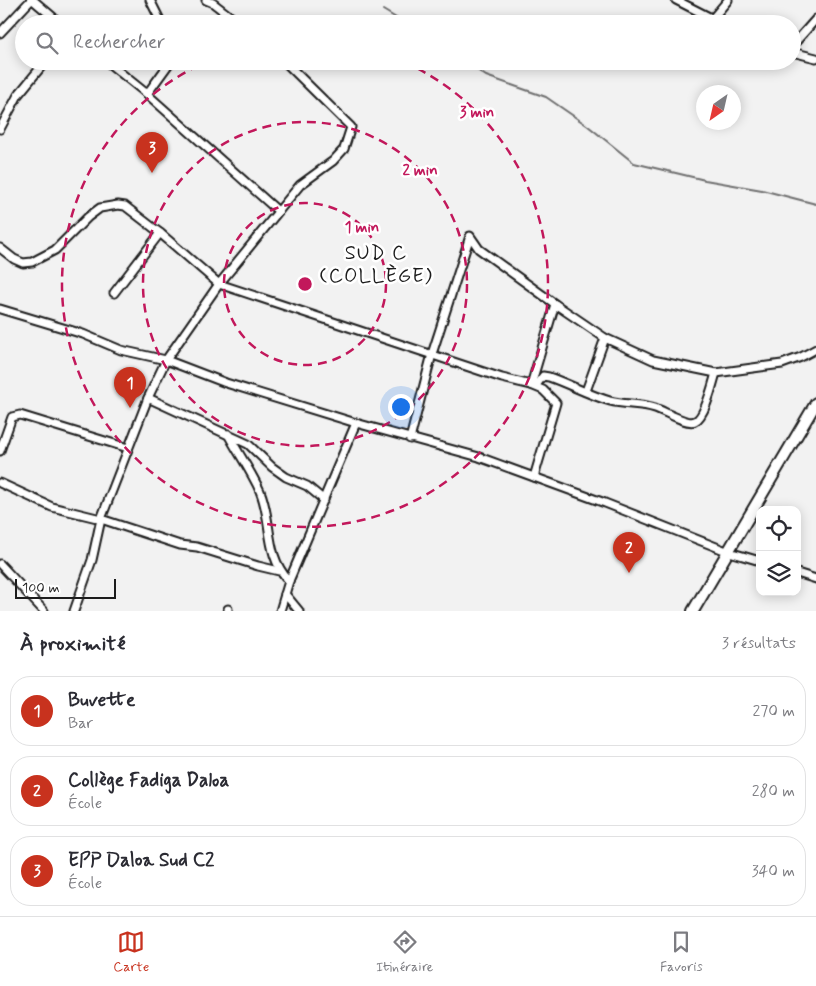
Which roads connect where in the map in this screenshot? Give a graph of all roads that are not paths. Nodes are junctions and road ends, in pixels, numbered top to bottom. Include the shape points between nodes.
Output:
1 (32, 0) edge
2 (150, 0) edge
3 (206, 0) edge
4 (676, 0) edge
5 (728, 0) edge
6 (17, 15) edge
7 (50, 15) edge
8 (158, 15) edge
9 (228, 15) edge
10 (703, 15) edge
11 (716, 15) edge
12 (15, 18) edge
13 (816, 19) edge
14 (0, 33) edge
15 (801, 36) edge
16 (801, 54) edge
17 (816, 58) edge
18 (39, 70) edge
19 (117, 70) edge
20 (164, 70) edge
21 (293, 70) edge
22 (147, 94) junction
23 (0, 129) edge
24 (278, 211) junction
25 (160, 233) junction
26 (0, 248) edge
27 (219, 284) junction
28 (114, 293) dead end
29 (555, 304) junction
30 (0, 309) edge
31 (606, 338) junction
32 (816, 349) edge
33 (432, 354) junction
34 (166, 360) junction
35 (716, 373) junction
36 (531, 385) junction
37 (586, 391) junction
38 (148, 398) junction
39 (816, 404) edge
40 (356, 424) junction
41 (228, 434) junction
42 (410, 440) junction
43 (128, 448) junction
44 (0, 452) edge
45 (534, 477) junction
46 (0, 483) edge
47 (324, 500) junction
48 (101, 519) junction
49 (729, 552) junction
50 (756, 560) edge
51 (0, 564) edge
52 (279, 570) junction
53 (801, 574) edge
54 (816, 579) edge
55 (289, 581) junction
56 (285, 594) junction
57 (44, 611) edge
58 (74, 611) edge
59 (280, 611) edge
60 (299, 611) edge
61 (693, 611) edge

1 - 6 street
1 - 7 street
2 - 8 street
3 - 9 street
4 - 10 street
5 - 11 street
12 - 14 street
13 - 15 street
16 - 17 street
18 - 23 street via 18,95
19 - 22 street
20 - 22 street
21 - 24 street via 351,127 344,149 300,185
22 - 24 street
24 - 27 street
25 - 26 street via 125,206 112,204 100,208 55,250 32,262 14,259
25 - 27 street
25 - 28 street
27 - 33 street
27 - 34 street
29 - 31 street
29 - 33 street via 479,250 470,236
29 - 36 street
30 - 34 street via 83,334 121,350
31 - 35 street via 653,360
31 - 37 street
32 - 35 street via 782,364
33 - 36 street
33 - 42 street
34 - 38 street
34 - 40 street via 226,383
35 - 37 street via 705,408 692,422 649,406 609,400
36 - 37 street via 537,384 543,376
36 - 45 street via 543,390 556,403
38 - 41 street
38 - 43 street
39 - 49 street
40 - 42 street
40 - 47 street
41 - 47 street via 248,444 272,467 307,486
41 - 52 street via 260,492 267,514 270,544
42 - 45 street
43 - 44 street via 20,415 12,417
43 - 48 street
45 - 49 street
46 - 48 street via 39,502
47 - 55 street
48 - 52 street via 180,545
48 - 58 street via 92,560
49 - 50 street
49 - 61 street
51 - 57 street
52 - 55 street
53 - 54 street
55 - 56 street
56 - 59 street
56 - 60 street

